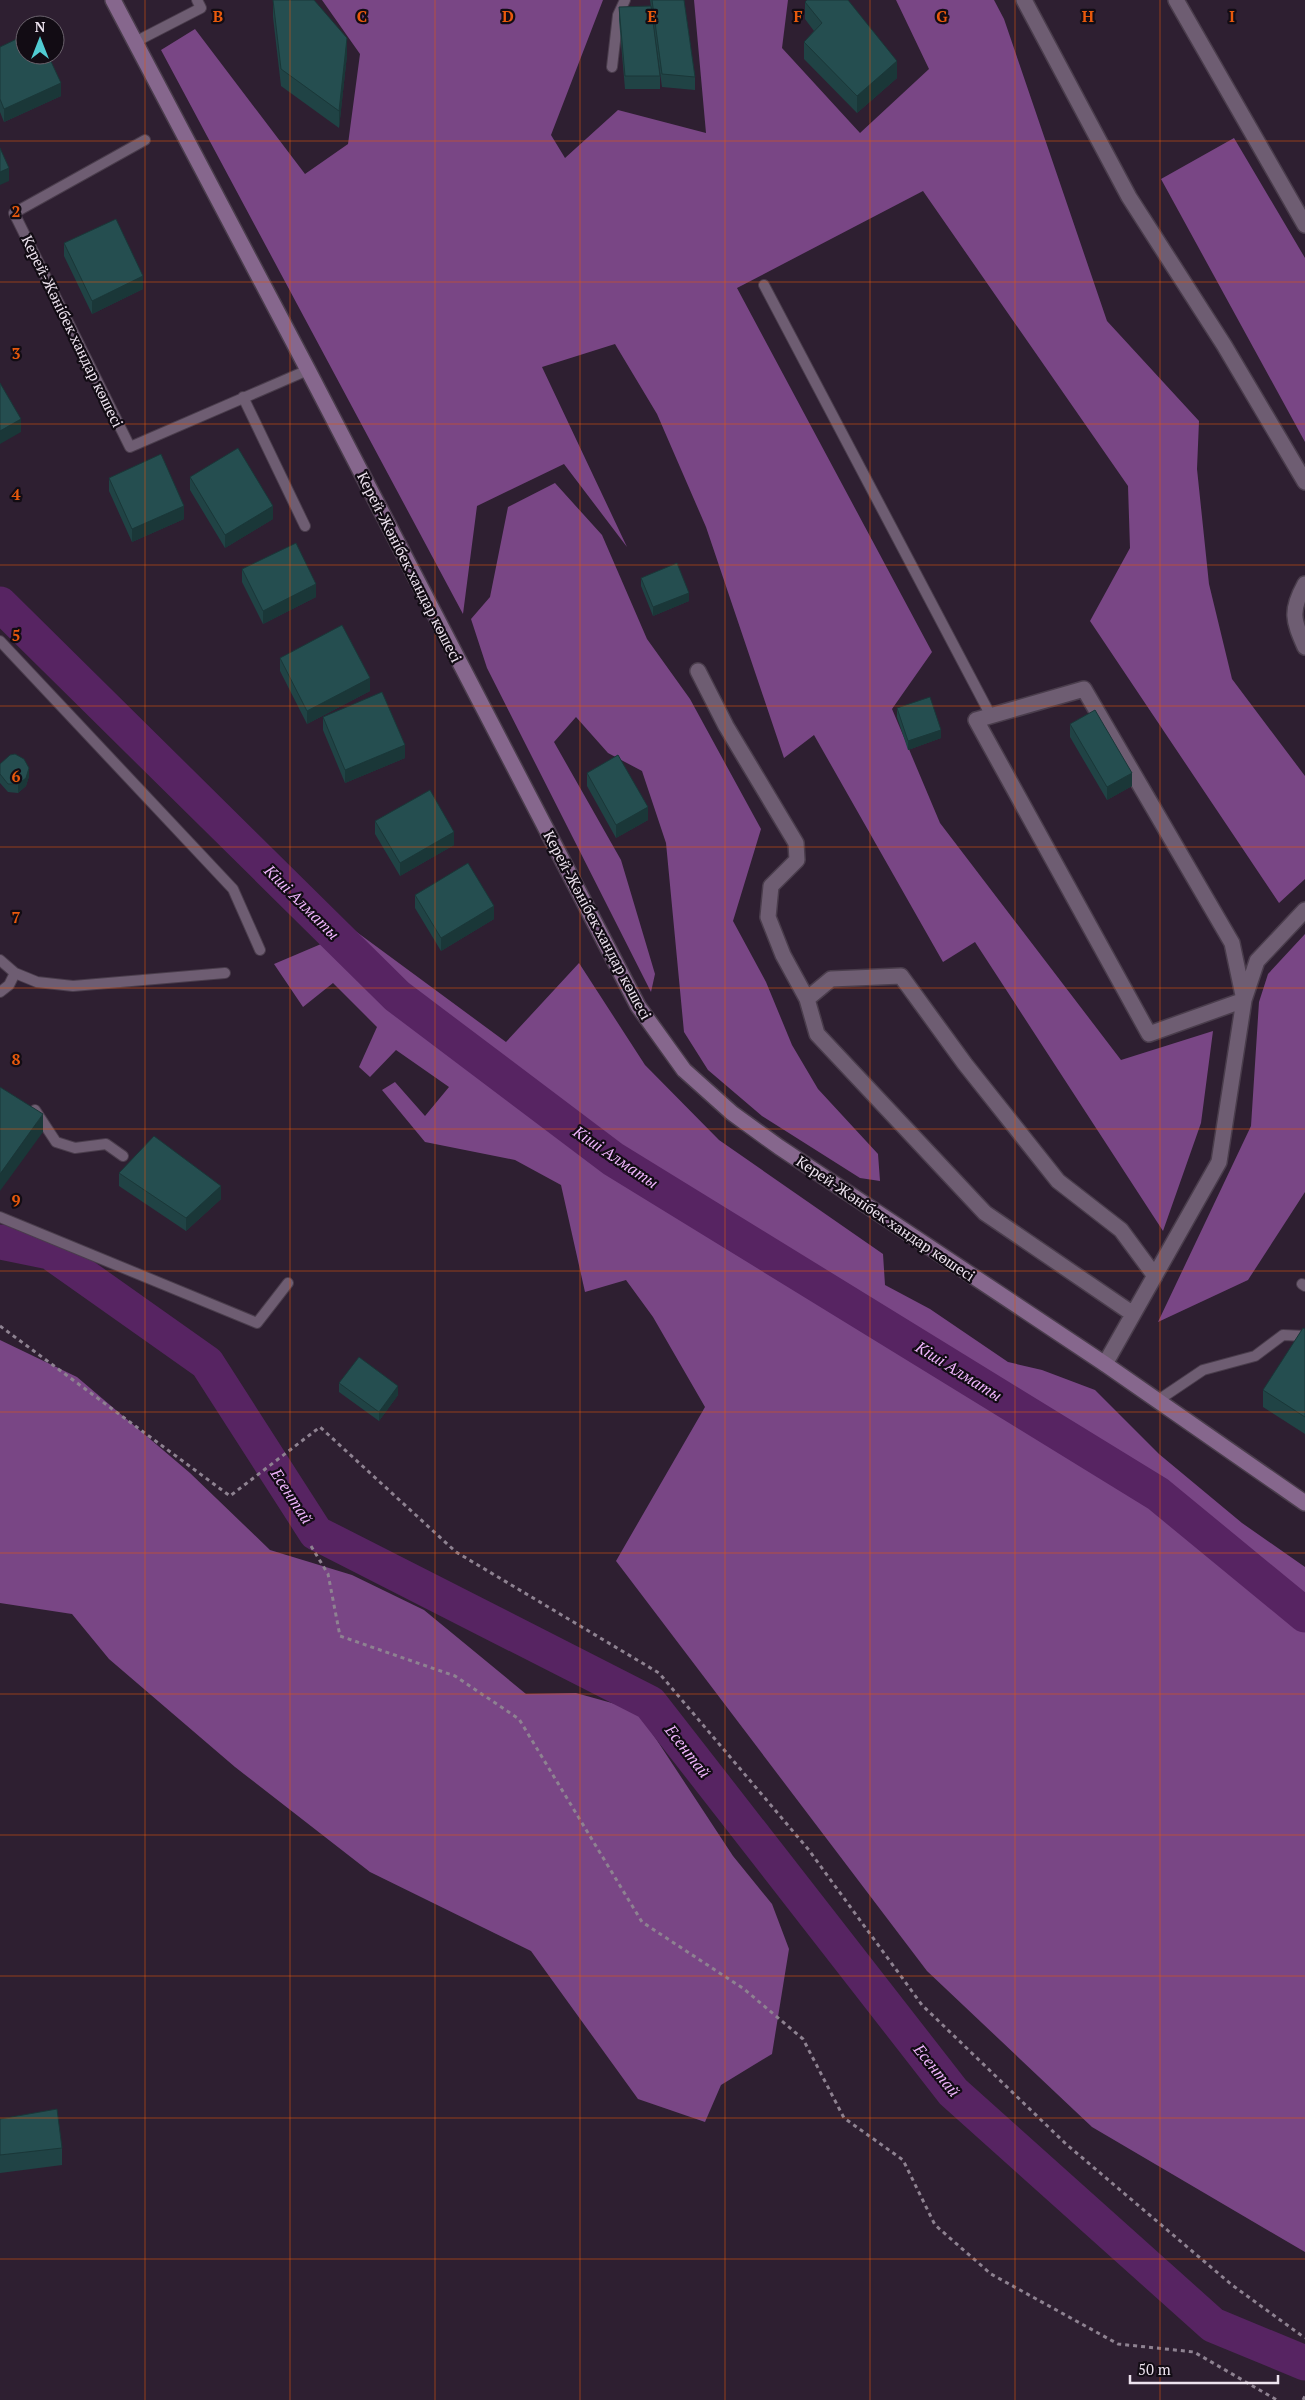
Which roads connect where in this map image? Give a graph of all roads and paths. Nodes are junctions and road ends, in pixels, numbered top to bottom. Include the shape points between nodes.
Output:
1 (113, 0) edge
2 (197, 0) edge
3 (625, 0) edge
4 (1024, 0) edge
5 (1176, 0) edge
6 (135, 42) junction
7 (612, 67) dead end
8 (145, 140) dead end
9 (1305, 225) edge
10 (764, 285) dead end
11 (308, 370) junction
12 (243, 397) junction
13 (1305, 482) edge
14 (305, 526) dead end
15 (1305, 584) edge
16 (0, 641) edge
17 (1305, 647) edge
18 (698, 671) dead end
19 (991, 716) junction
20 (1305, 910) edge
21 (260, 950) dead end
22 (0, 960) edge
23 (16, 973) junction
24 (224, 973) dead end
25 (0, 992) edge
26 (807, 998) junction
27 (1244, 1000) junction
28 (28, 1106) edge
29 (123, 1156) dead end
30 (0, 1218) edge
31 (1155, 1276) junction
32 (288, 1283) dead end
33 (1134, 1314) junction
34 (0, 1326) edge
35 (1305, 1336) edge
36 (1105, 1364) junction
37 (1156, 1401) junction
38 (1305, 1503) edge
39 (311, 1546) dead end
40 (1305, 2338) edge
41 (1305, 2396) edge
42 (1276, 2400) edge
43 (1303, 2400) edge

1 - 6 main road, Керей-Жәнібек хандар көшесі
2 - 6 lane via 201,8
3 - 7 lane via 618,15
4 - 13 street via 1129,197 1224,345
5 - 9 street
6 - 11 main road, Керей-Жәнібек хандар көшесі
8 - 12 lane, Керей-Жәнібек хандар көшесі via 14,213 130,447
10 - 19 lane
11 - 12 lane, Керей-Жәнібек хандар көшесі
11 - 36 main road, Керей-Жәнібек хандар көшесі via 638,1006 684,1070 779,1147
12 - 14 lane
15 - 17 street via 1295,603 1296,626
16 - 21 lane via 233,889
18 - 26 street via 726,726 796,843 797,860 771,886 768,917 783,955
19 - 27 street via 1084,690 1232,943
19 - 27 street via 976,720 1149,1034
20 - 27 street via 1258,961
22 - 23 lane
23 - 24 lane via 37,982 73,986
23 - 25 lane
26 - 31 street via 831,978 901,976 971,1072 1058,1181 1122,1230
26 - 33 street via 818,1034 985,1213
27 - 31 street via 1219,1162
28 - 29 lane via 35,1110 56,1142 75,1148 106,1144
30 - 32 lane via 257,1323
31 - 33 street
33 - 36 street
34 - 40 path via 230,1496 320,1427 456,1552 659,1673 808,1849 922,2005 1066,2144 1232,2285
35 - 37 lane via 1283,1335 1255,1356 1203,1370
36 - 37 main road, Керей-Жәнібек хандар көшесі
37 - 38 main road, Керей-Жәнібек хандар көшесі
39 - 42 path via 328,1574 340,1636 454,1676 519,1719 642,1922 744,1989 803,2039 844,2118 903,2160 935,2225 991,2274 1118,2344 1194,2352
41 - 43 path

